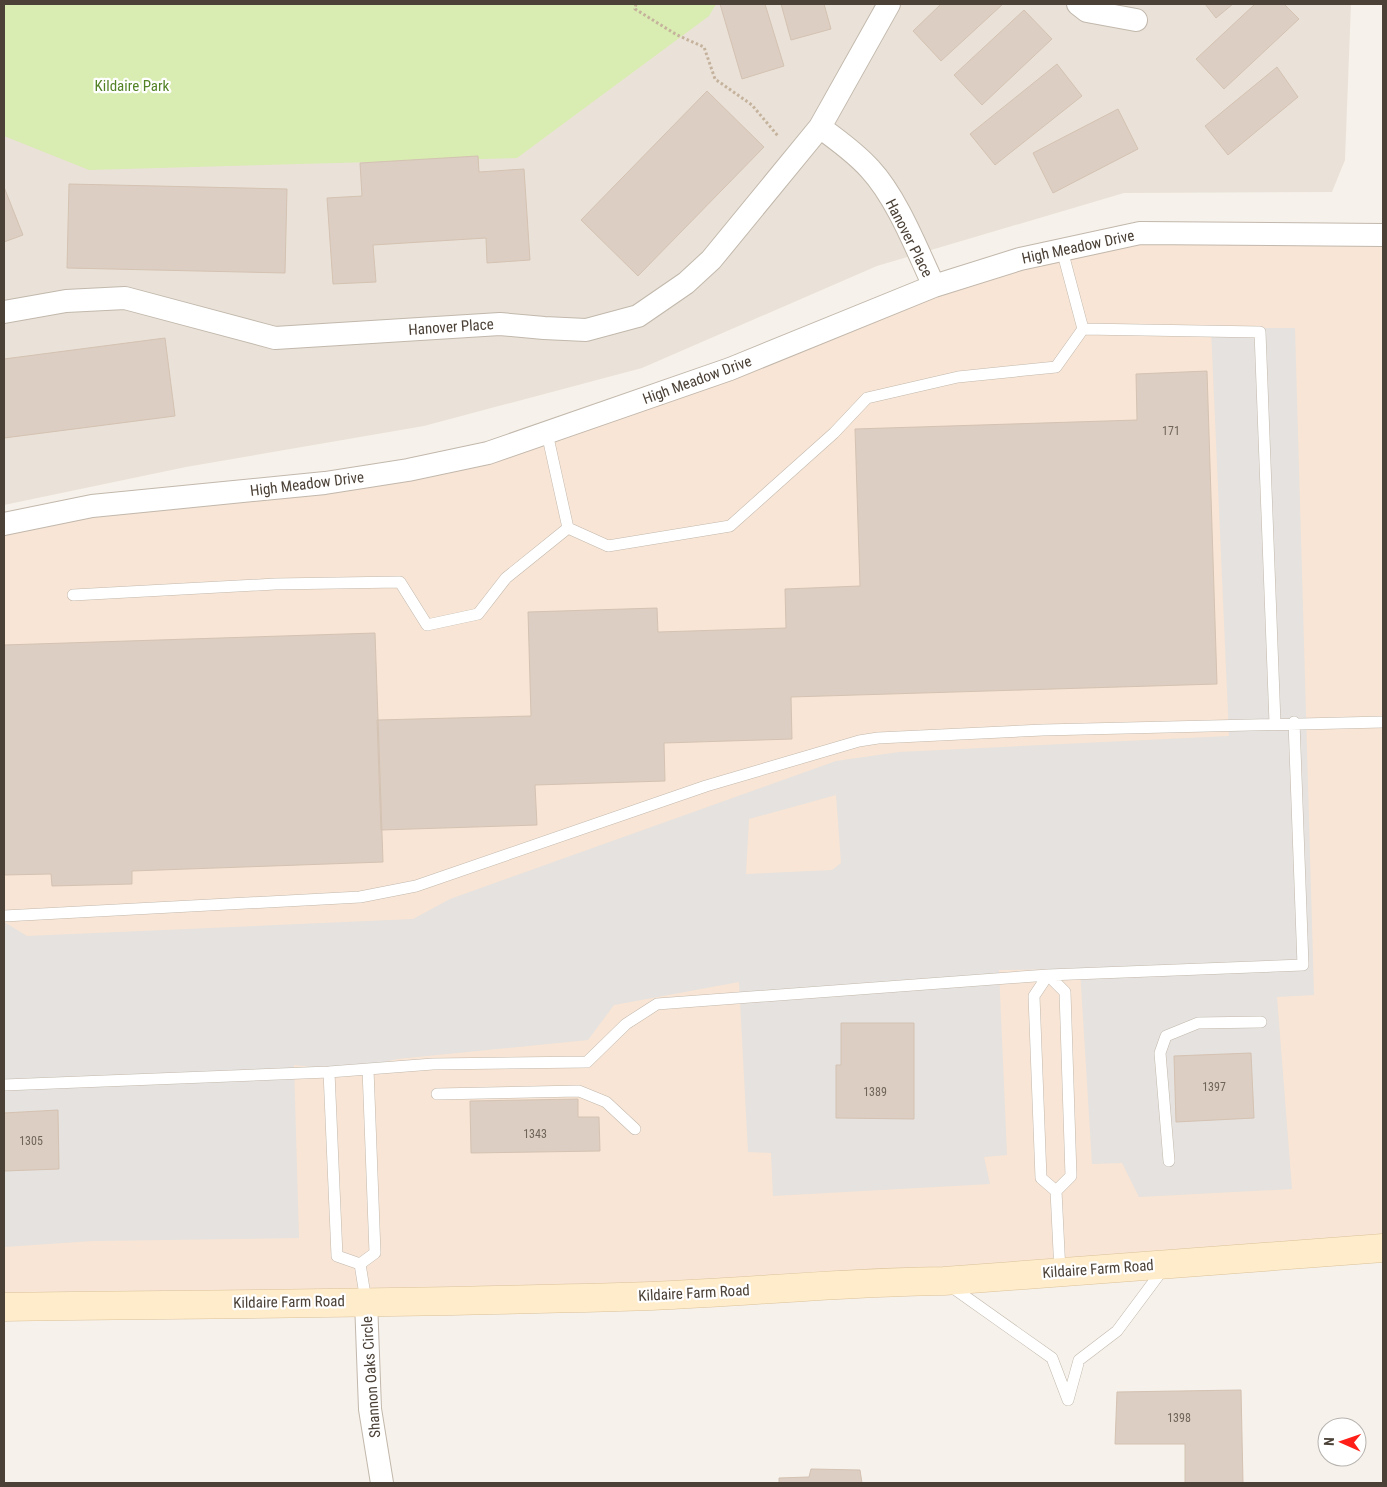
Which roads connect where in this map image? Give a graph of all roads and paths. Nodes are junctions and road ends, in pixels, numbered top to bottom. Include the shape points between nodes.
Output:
1 (636, 4) edge
2 (889, 4) edge
3 (1078, 4) edge
4 (1136, 20) dead end
5 (820, 127) junction
6 (796, 155) junction
7 (1383, 235) edge
8 (1062, 250) junction
9 (934, 286) junction
10 (4, 312) edge
11 (1084, 329) junction
12 (546, 433) junction
13 (4, 524) edge
14 (568, 528) junction
15 (73, 595) dead end
16 (1294, 722) junction
17 (1383, 722) edge
18 (1275, 724) junction
19 (4, 916) edge
20 (1048, 975) junction
21 (1261, 1022) dead end
22 (368, 1069) junction
23 (329, 1072) junction
24 (4, 1085) edge
25 (437, 1094) dead end
26 (635, 1129) dead end
27 (1168, 1161) dead end
28 (1056, 1191) junction
29 (1383, 1248) edge
30 (360, 1264) junction
31 (1167, 1264) junction
32 (1060, 1272) junction
33 (944, 1281) junction
34 (366, 1301) junction
35 (4, 1307) edge
36 (382, 1483) edge

1 - 6 path via 635,9 677,35 704,47 715,79 752,105
2 - 5 street, Hanover Place
3 - 4 street via 1087,11
5 - 6 street, Hanover Place
5 - 9 street, Hanover Place via 871,170 903,219
6 - 10 street, Hanover Place via 711,260 686,283 638,316 586,330 500,324 275,338 126,298 66,301
7 - 8 street, High Meadow Drive via 1140,233
8 - 9 street, High Meadow Drive via 1020,259
8 - 11 lane
9 - 12 street, High Meadow Drive via 730,369
11 - 14 lane via 1056,367 958,377 867,398 834,433 730,526 608,546
11 - 18 lane via 1260,332
12 - 13 street, High Meadow Drive via 488,453 408,470 325,483 92,506
12 - 14 lane
14 - 15 lane via 506,578 478,614 428,625 400,582 274,584
16 - 17 lane
16 - 18 lane
16 - 20 lane via 1303,966
18 - 19 lane via 1043,730 858,741 706,786 416,886 360,897
20 - 22 lane via 657,1004 626,1024 587,1062 433,1064
20 - 28 lane via 1034,996 1041,1178
20 - 28 lane via 1065,992 1071,1176
21 - 27 lane via 1198,1023 1166,1036 1160,1053
22 - 23 lane
22 - 30 lane via 375,1253
23 - 24 lane
23 - 30 lane via 337,1256
25 - 26 lane via 579,1091 606,1102
28 - 32 lane
29 - 31 main road, Kildaire Farm Road
30 - 34 lane
31 - 32 main road, Kildaire Farm Road
31 - 33 lane via 1117,1331 1079,1360 1068,1400 1052,1358
32 - 33 main road, Kildaire Farm Road
33 - 34 main road, Kildaire Farm Road via 875,1282 654,1296
34 - 35 main road, Kildaire Farm Road
34 - 36 street, Shannon Oaks Circle via 370,1409

